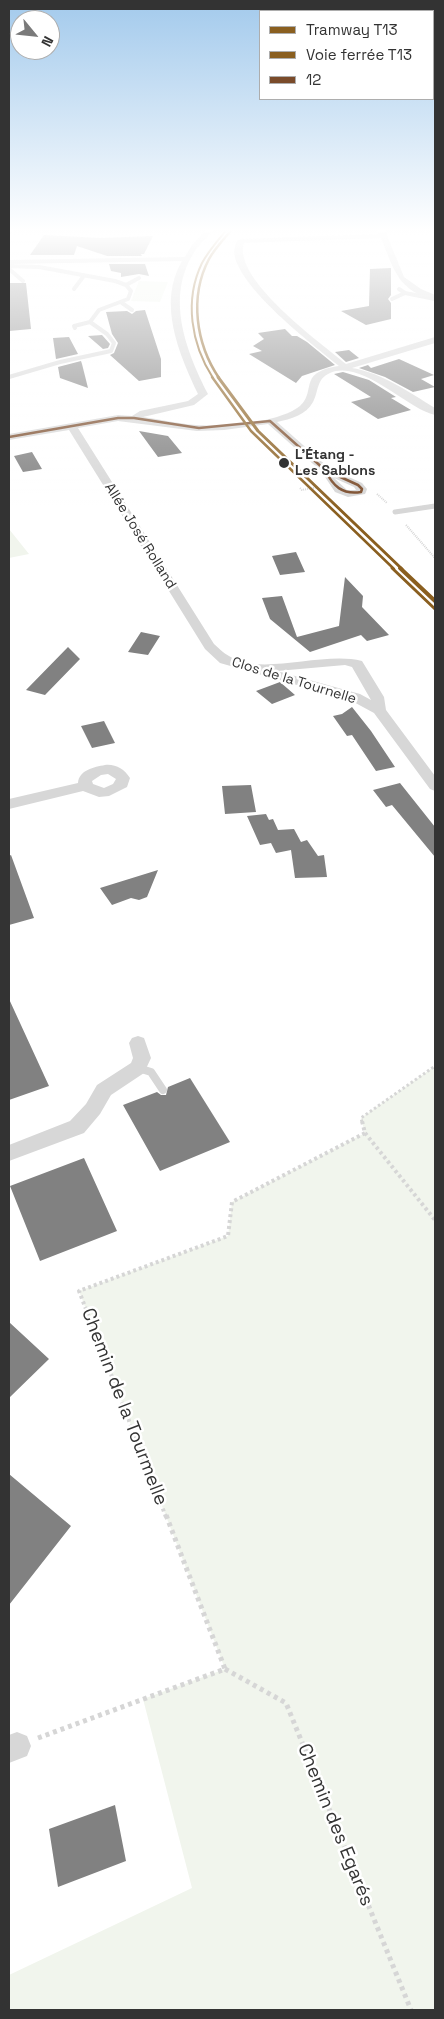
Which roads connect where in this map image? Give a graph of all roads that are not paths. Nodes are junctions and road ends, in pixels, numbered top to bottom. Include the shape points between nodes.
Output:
1 (88, 322) edge
2 (90, 322) edge
3 (175, 322) edge
4 (292, 322) edge
5 (75, 328) dead end
6 (435, 340) edge
7 (346, 368) junction
8 (9, 377) edge
9 (435, 412) edge
10 (134, 418) junction
11 (270, 420) junction
12 (71, 425) junction
13 (9, 437) edge
14 (362, 490) road end
15 (435, 506) edge
16 (395, 512) road end
17 (209, 646) joint
18 (252, 669) junction
19 (379, 710) junction
20 (86, 786) dead end
21 (435, 786) edge
22 (9, 804) edge
23 (138, 1043) dead end
24 (138, 1068) junction
25 (162, 1090) dead end
26 (9, 1153) edge

1 - 5 lane
2 - 8 lane via 114,343 111,351
3 - 10 street via 186,363 203,394 192,402
4 - 7 street
6 - 7 street
7 - 9 street via 372,376
7 - 11 street via 320,375 314,381 304,408
10 - 11 street via 199,428
10 - 12 street
11 - 14 street via 325,470 341,493 355,495
12 - 13 street
12 - 17 street, Allée José Rolland
15 - 16 lane
17 - 18 street, Clos de la Tournelle via 225,660
18 - 19 street, Clos de la Tournelle via 355,697
18 - 19 street via 345,661 357,664 377,697
19 - 21 street, Clos de la Tournelle
20 - 22 street
23 - 24 street via 142,1058
24 - 25 lane via 146,1068 154,1074
24 - 26 street via 104,1090 93,1109 76,1127

